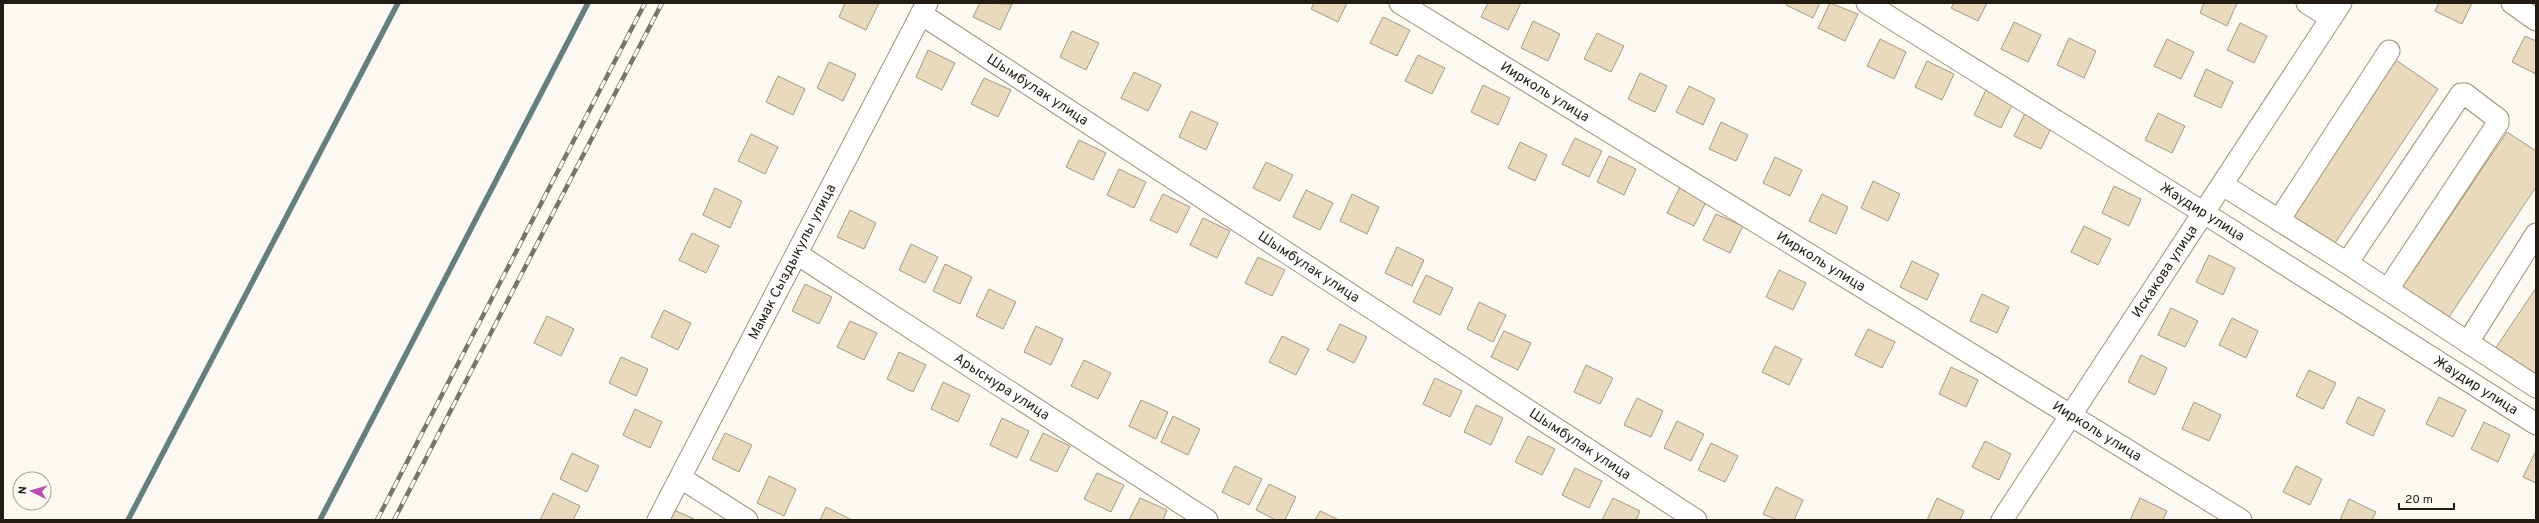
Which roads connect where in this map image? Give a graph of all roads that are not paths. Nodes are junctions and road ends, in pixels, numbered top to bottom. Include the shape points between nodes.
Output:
1 (1400, 3) edge
2 (1866, 3) edge
3 (2307, 3) edge
4 (2512, 3) edge
5 (924, 8) edge
6 (2336, 10) edge
7 (2536, 20) edge
8 (2389, 51) dead end
9 (2223, 185) junction
10 (2204, 213) junction
11 (2278, 220) junction
12 (2536, 234) edge
13 (797, 254) junction
14 (2347, 263) junction
15 (2388, 289) junction
16 (2468, 342) junction
17 (2536, 387) edge
18 (2070, 416) junction
19 (2536, 424) edge
20 (681, 478) junction
21 (2009, 518) edge
22 (658, 520) edge
23 (747, 520) edge
24 (1207, 520) edge
25 (1696, 520) edge
26 (2241, 520) edge

1 - 18 street, Иирколь улица
2 - 10 street, Жаудир улица
3 - 6 street
4 - 7 street
5 - 13 street, Мамак Сыздыкулы улица
5 - 25 street, Шымбулак улица
6 - 9 street, Искакова улица
8 - 11 street
9 - 10 street, Искакова улица
9 - 11 street
10 - 18 street, Искакова улица
10 - 19 street, Жаудир улица
11 - 14 street
12 - 16 street
13 - 20 street, Мамак Сыздыкулы улица
13 - 24 street, Арыснура улица
14 - 15 street
14 - 15 street via 2461,94 2465,94 2498,119 2498,123
15 - 16 street
16 - 17 street
18 - 21 street, Искакова улица
18 - 26 street, Иирколь улица
20 - 22 street, Мамак Сыздыкулы улица
20 - 23 street

